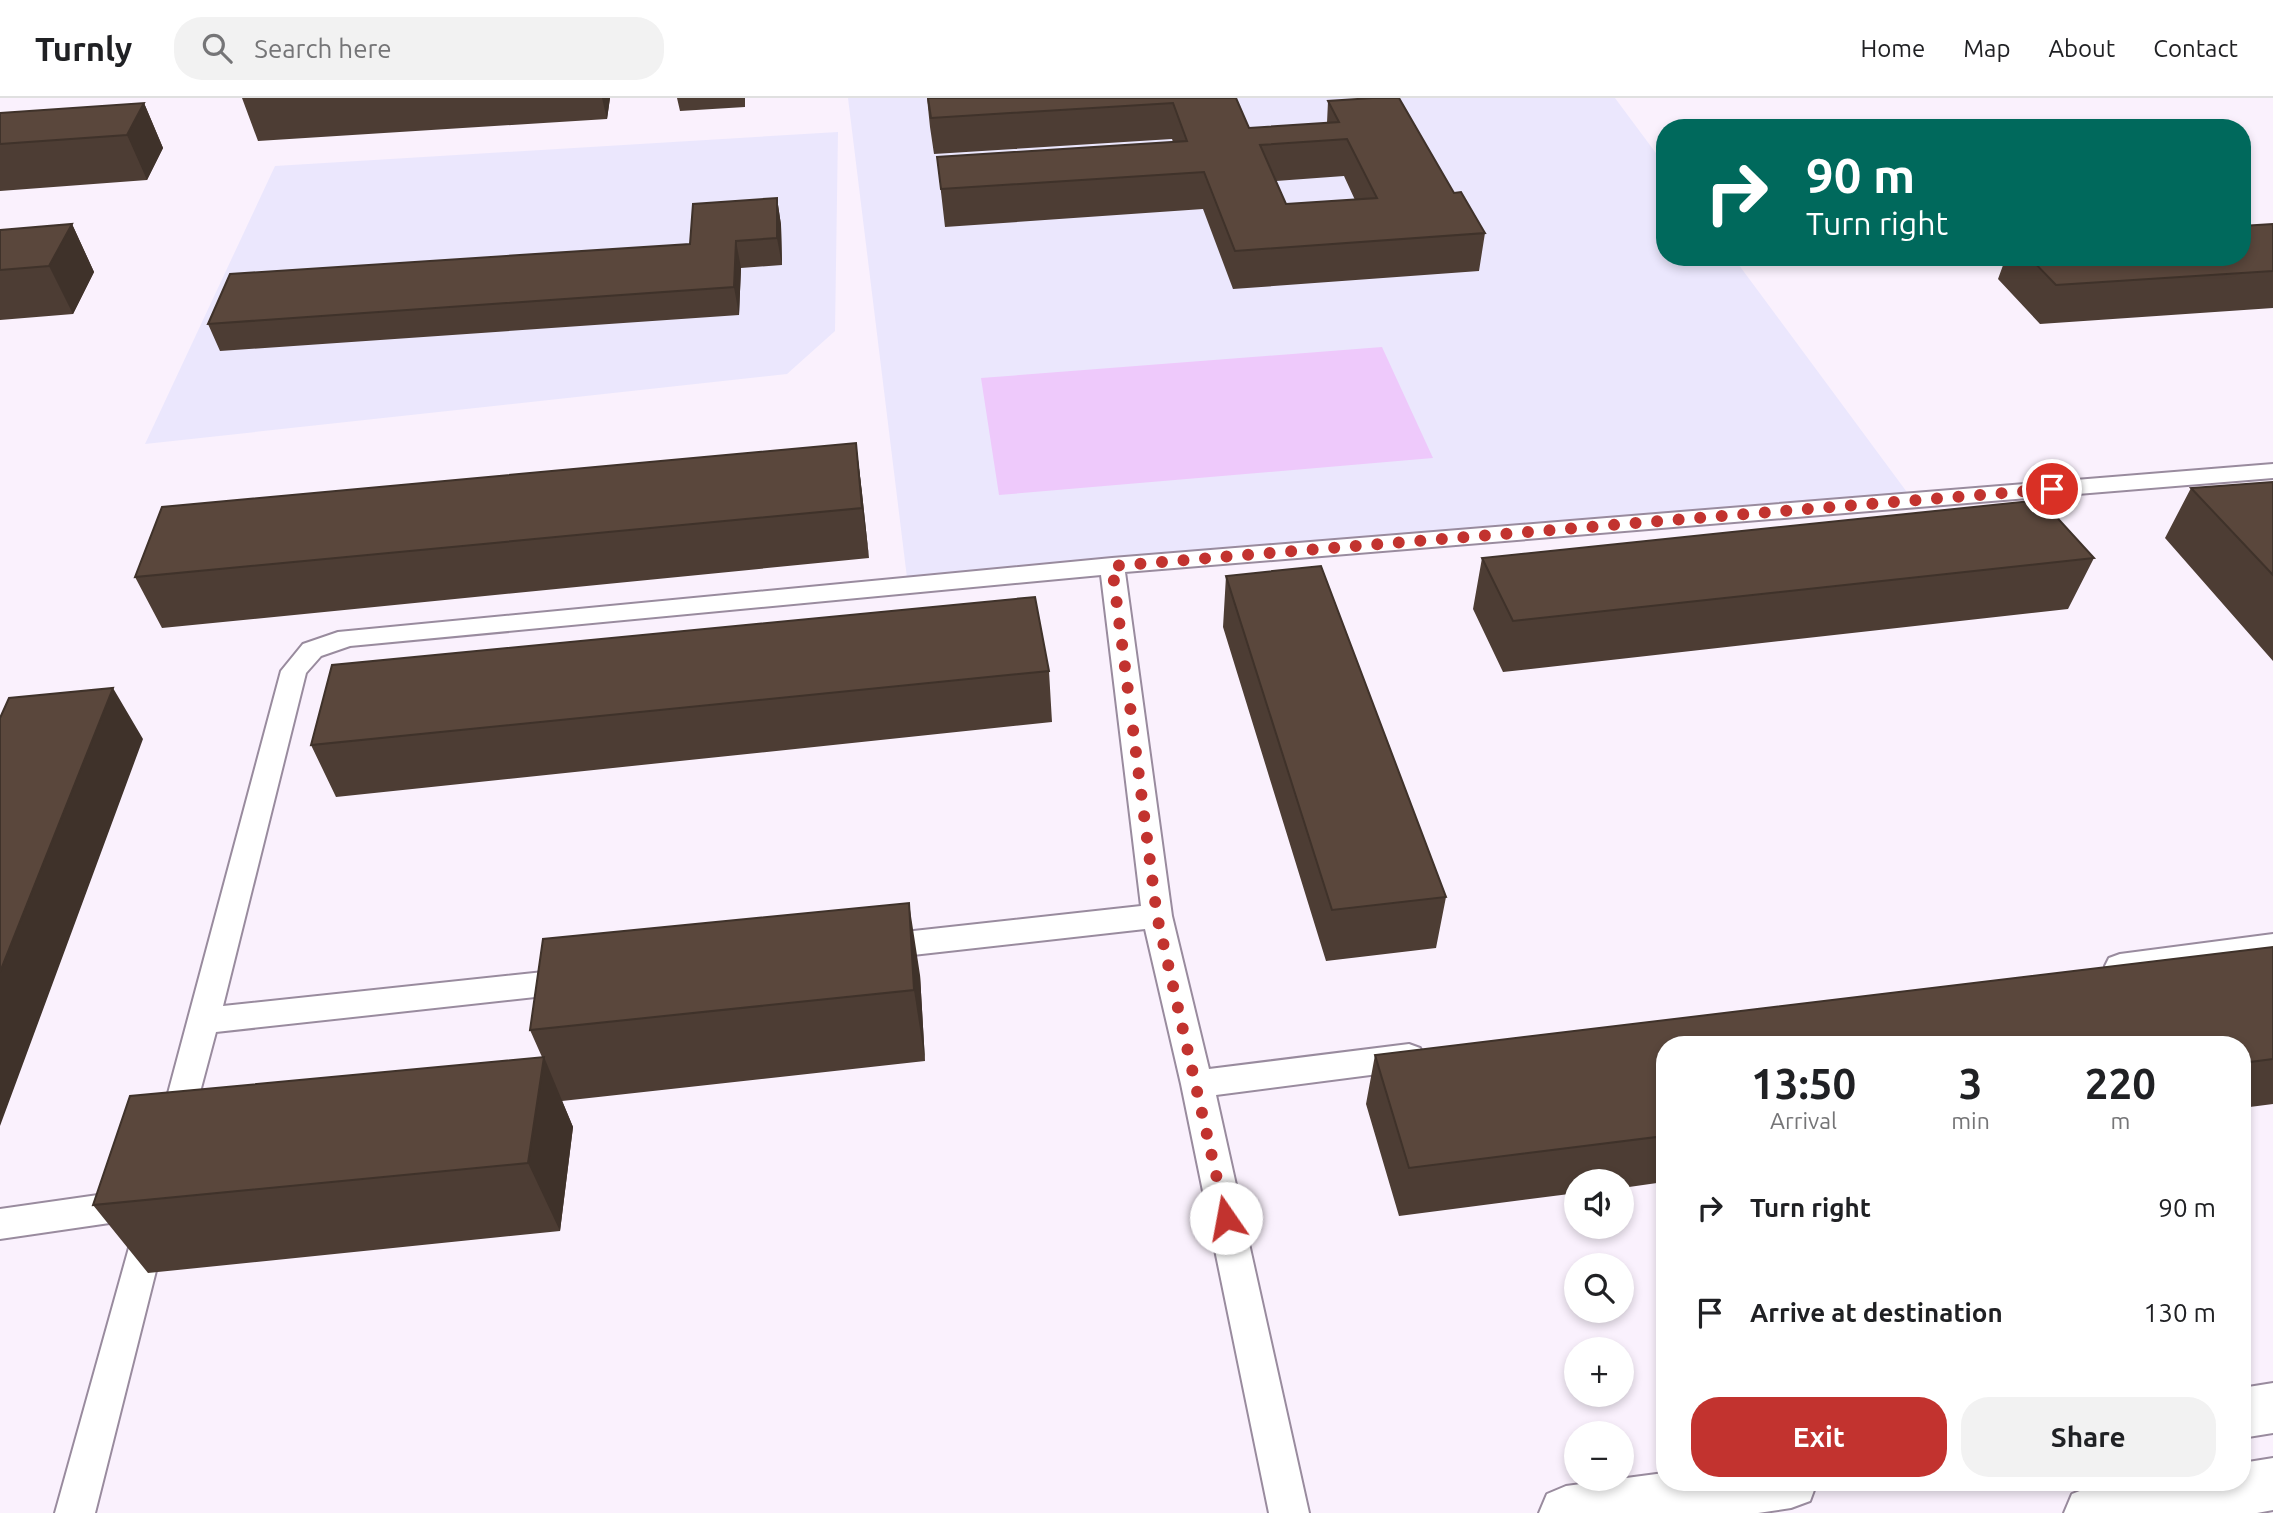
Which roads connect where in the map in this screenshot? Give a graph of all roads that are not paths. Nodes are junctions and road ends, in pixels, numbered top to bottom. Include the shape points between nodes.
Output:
1 (2273, 471) edge
2 (1112, 566) junction
3 (1157, 916) junction
4 (2273, 946) edge
5 (853, 950) edge
6 (2094, 970) edge
7 (604, 977) edge
8 (203, 1021) junction
9 (1432, 1054) edge
10 (1197, 1084) junction
11 (170, 1150) edge
12 (0, 1224) edge
13 (2273, 1408) edge
14 (2251, 1412) edge
15 (2273, 1484) edge
16 (2251, 1488) edge
17 (1726, 1491) edge
18 (2229, 1491) edge
19 (75, 1513) edge
20 (1289, 1513) edge
21 (1566, 1513) edge
22 (2091, 1513) edge

1 - 2 lane
2 - 3 lane
2 - 8 lane via 347,638 312,650 294,671
3 - 5 lane
3 - 10 lane
4 - 6 lane
7 - 8 lane
8 - 11 lane
9 - 10 lane
10 - 20 lane
12 - 19 lane via 156,1201
13 - 14 highway
15 - 16 highway
17 - 21 highway
18 - 22 highway

